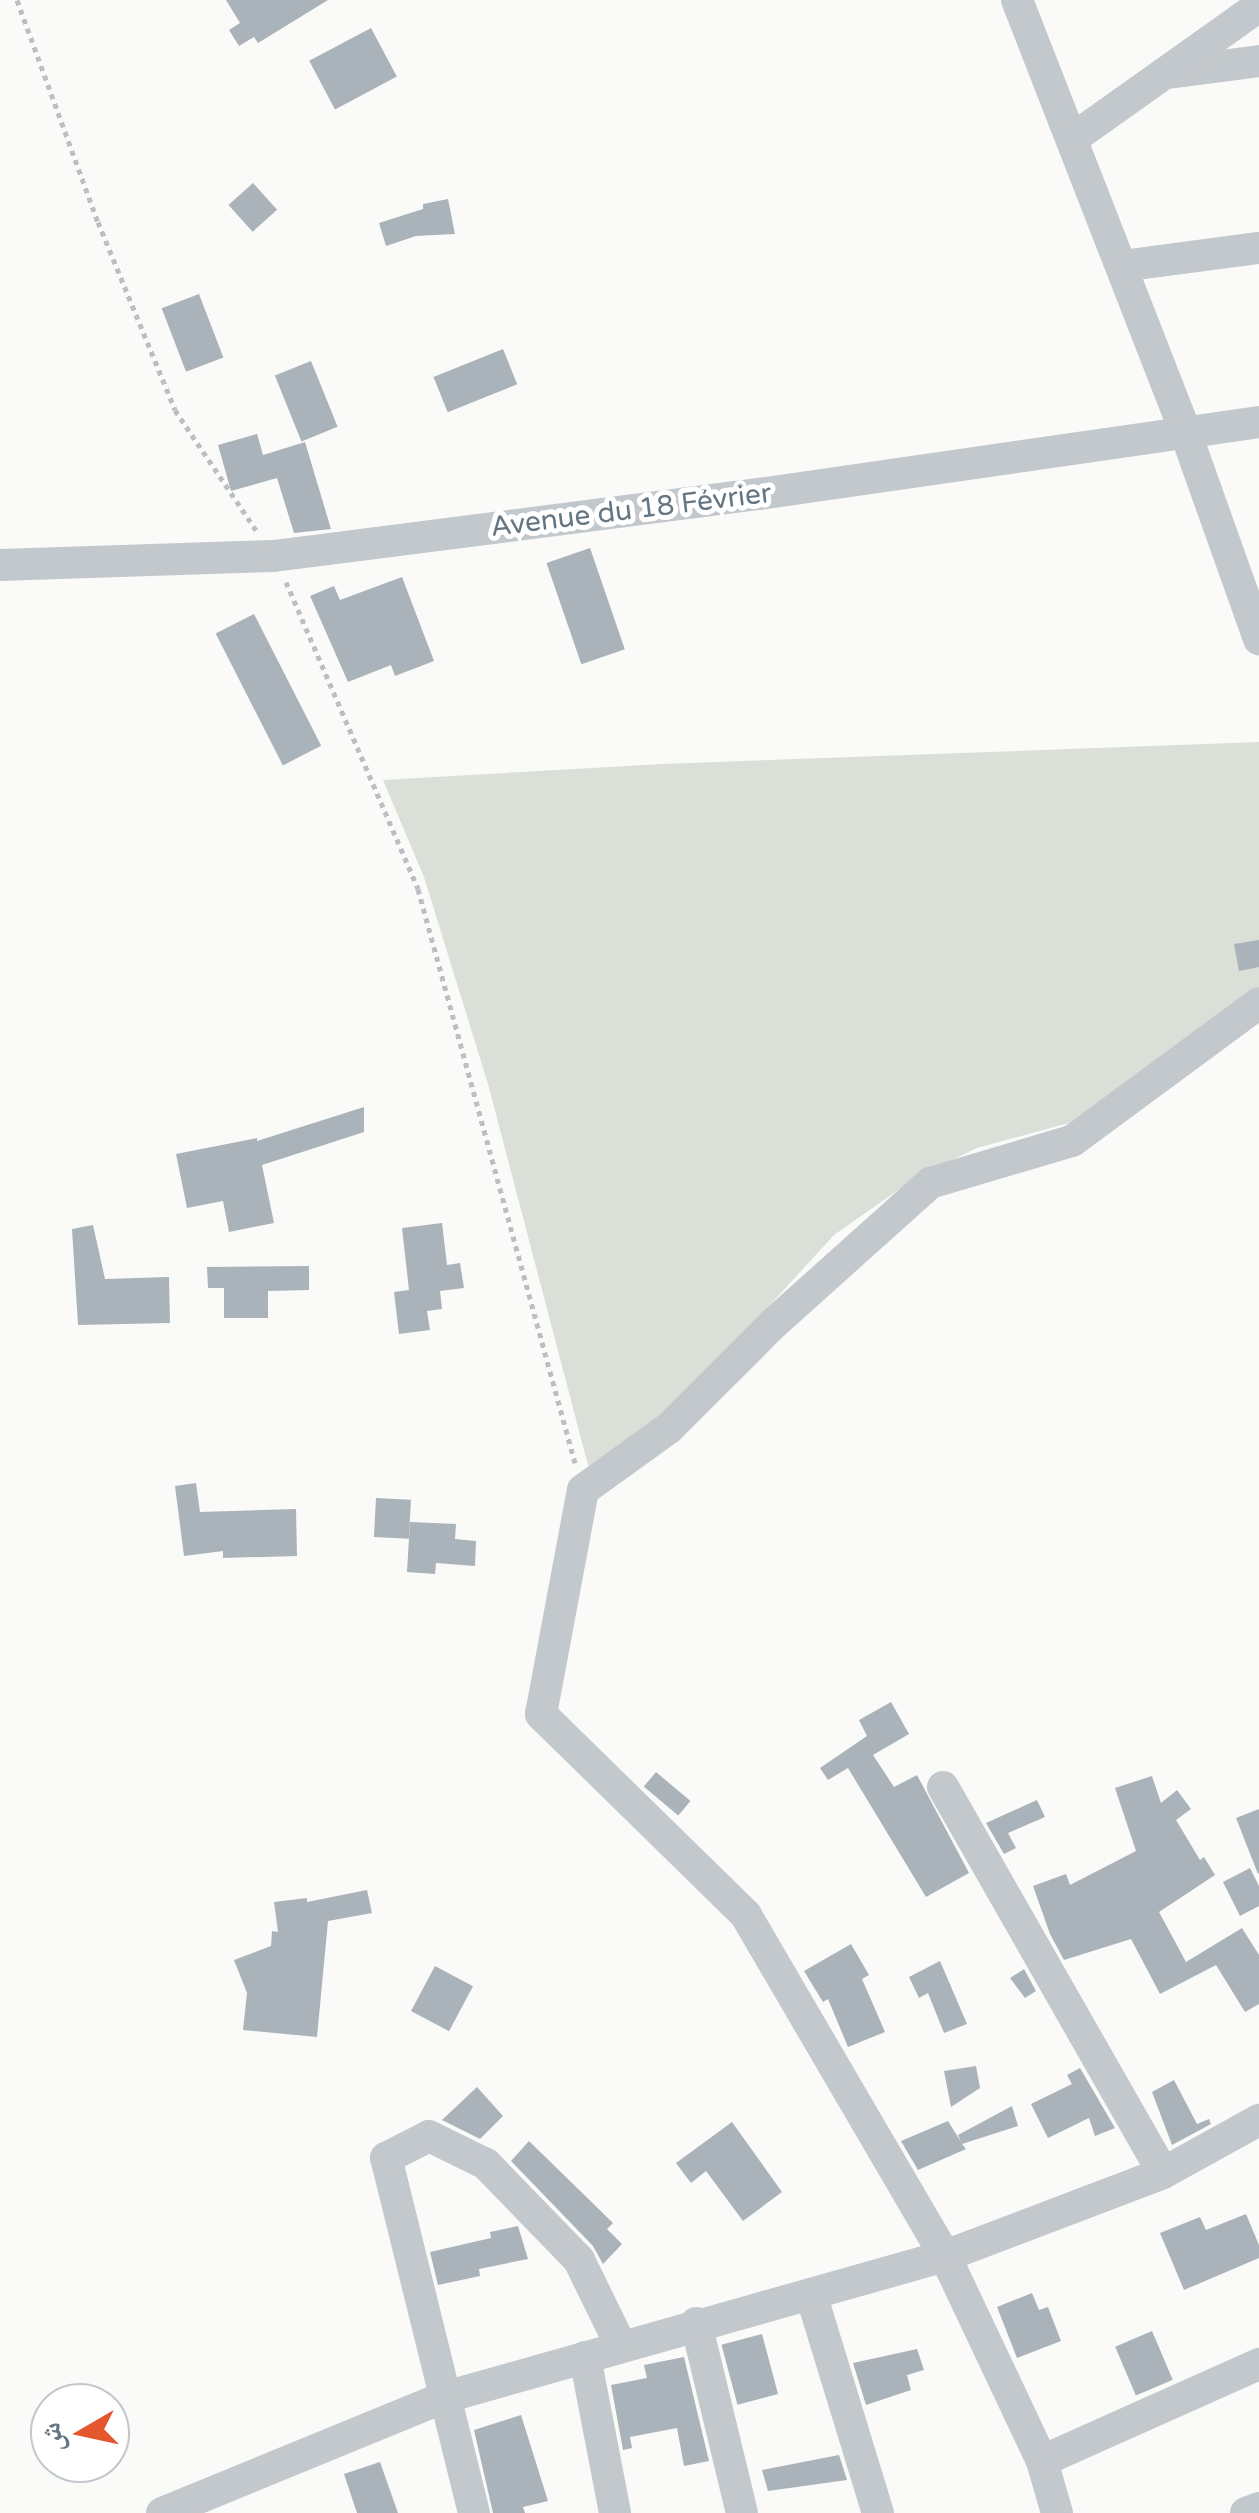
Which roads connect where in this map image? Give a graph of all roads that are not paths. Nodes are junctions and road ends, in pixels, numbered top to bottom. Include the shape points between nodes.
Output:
1 (1017, 0) edge
2 (1259, 6) edge
3 (1259, 61) edge
4 (1163, 74) junction
5 (1072, 139) junction
6 (1259, 248) edge
7 (1122, 266) junction
8 (1259, 422) edge
9 (1186, 434) junction
10 (0, 564) edge
11 (1259, 640) edge
12 (1259, 1002) edge
13 (943, 1786) dead end
14 (1259, 2120) edge
15 (1164, 2173) junction
16 (945, 2256) junction
17 (811, 2294) junction
18 (696, 2324) junction
19 (620, 2346) junction
20 (584, 2357) junction
21 (1259, 2364) edge
22 (442, 2398) junction
23 (1042, 2461) junction
24 (225, 2499) edge
25 (1259, 2508) edge
26 (162, 2513) edge
27 (474, 2513) edge
28 (615, 2513) edge
29 (742, 2513) edge
30 (878, 2513) edge
31 (1058, 2513) edge
32 (1246, 2513) edge

1 - 5 street
2 - 4 street
3 - 4 street
4 - 5 street
5 - 7 street
6 - 7 street
7 - 9 street
8 - 9 street, Avenue du 18 Février
9 - 10 street, Avenue du 18 Février via 274,556
9 - 11 street
12 - 16 street via 1072,1142 930,1183 669,1428 583,1490 541,1714 746,1914
13 - 15 street
14 - 15 street
15 - 16 street
16 - 17 street
16 - 23 street
17 - 18 street
17 - 30 street
18 - 19 street
18 - 29 street
19 - 20 street
19 - 22 street via 580,2260 486,2164 429,2136 386,2158
20 - 22 street
20 - 28 street
21 - 23 street
22 - 24 street
22 - 27 street
23 - 31 street
24 - 26 street
25 - 32 street

